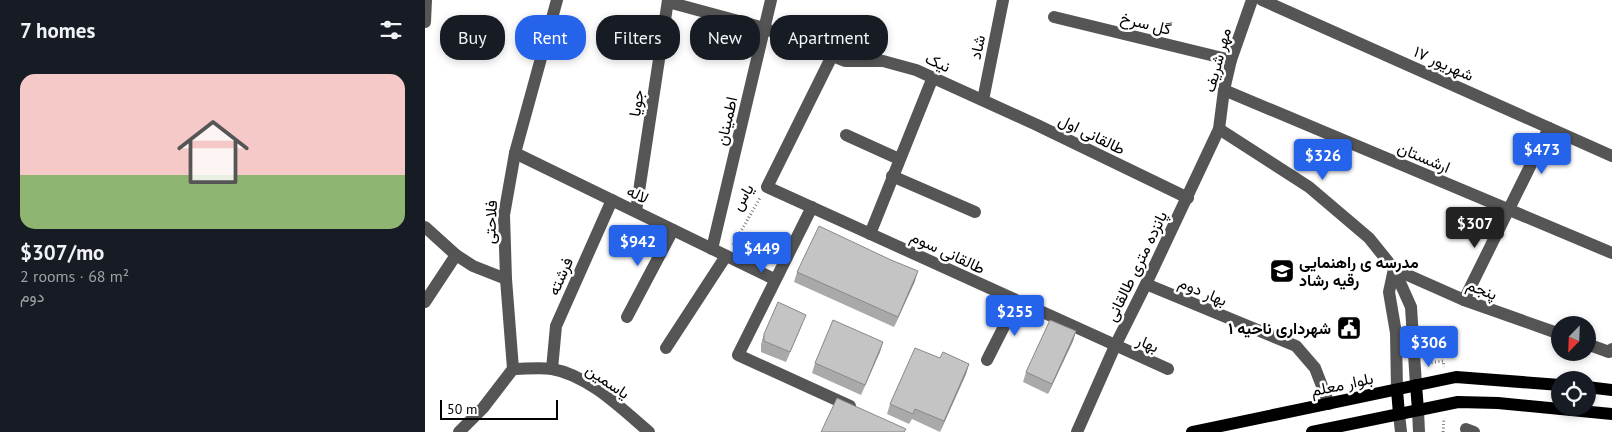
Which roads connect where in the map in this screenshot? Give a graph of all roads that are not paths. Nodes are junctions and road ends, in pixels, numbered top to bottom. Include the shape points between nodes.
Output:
1 (425, 0) edge
2 (557, 0) edge
3 (771, 0) edge
4 (1003, 0) edge
5 (1252, 0) edge
6 (1262, 0) edge
7 (668, 1) edge
8 (1054, 17) dead end
9 (425, 21) edge
10 (764, 28) junction
11 (770, 30) edge
12 (830, 60) edge
13 (842, 60) edge
14 (1231, 60) junction
15 (933, 77) junction
16 (1224, 90) junction
17 (983, 100) junction
18 (1549, 128) junction
19 (1219, 129) junction
20 (846, 135) dead end
21 (515, 153) junction
22 (1612, 156) edge
23 (899, 159) junction
24 (892, 176) junction
25 (767, 187) joint
26 (1188, 198) junction
27 (612, 200) junction
28 (812, 207) junction
29 (1509, 210) junction
30 (636, 211) junction
31 (975, 212) dead end
32 (673, 230) junction
33 (427, 233) edge
34 (870, 234) junction
35 (712, 249) junction
36 (1612, 253) edge
37 (456, 255) junction
38 (726, 256) junction
39 (1394, 270) junction
40 (505, 279) junction
41 (774, 279) junction
42 (1146, 284) junction
43 (1464, 300) junction
44 (1017, 301) junction
45 (425, 302) edge
46 (627, 317) dead end
47 (1551, 331) edge
48 (1115, 346) junction
49 (1596, 347) edge
50 (667, 348) dead end
51 (1612, 349) edge
52 (987, 360) dead end
53 (513, 369) junction
54 (1168, 369) dead end
55 (552, 370) junction
56 (1551, 384) edge
57 (1416, 386) junction
58 (1596, 388) edge
59 (1397, 390) junction
60 (1612, 390) edge
61 (1329, 404) junction
62 (1418, 410) junction
63 (862, 412) edge
64 (1399, 414) junction
65 (1612, 414) edge
66 (1083, 418) junction
67 (459, 432) edge
68 (649, 432) edge
69 (1077, 432) edge
70 (1090, 432) edge
71 (1192, 432) edge
72 (1311, 432) edge
73 (1401, 432) edge
74 (1419, 432) edge

1 - 9 street
2 - 21 street, فلاحتی
3 - 10 street, اطمینان
4 - 17 street, شاد
5 - 14 street, مهر شریف
6 - 18 street, ۱۷ شهریور
7 - 10 street, نیک
7 - 30 street, جویا
8 - 14 street, گل سرخ
10 - 11 street, نیک
10 - 35 street, اطمینان
12 - 25 street, یاس
13 - 15 street, نیک via 883,62
14 - 16 street, مهر شریف
15 - 17 street, نیک
15 - 23 street
16 - 19 street, مهر شریف
16 - 29 street, ارشستان
17 - 26 street, طالقانی اول
18 - 22 street, ۱۷ شهریور
18 - 29 street
19 - 26 street, پانزده متری طالقانی
19 - 39 street via 1309,188 1369,238
20 - 23 street
21 - 27 street, لاله
21 - 40 street, فلاحتی via 504,215
23 - 24 street
24 - 31 street
24 - 34 street
25 - 28 street, طالقانی سوم
26 - 42 street, پانزده متری طالقانی
27 - 30 street, لاله
27 - 55 street, فرشته via 556,326
28 - 34 street, طالقانی سوم
28 - 41 street
29 - 36 street, ارشستان
29 - 43 street
30 - 32 street, لاله
32 - 35 street, لاله
32 - 46 street
33 - 37 street
34 - 44 street, طالقانی سوم
35 - 38 street, لاله
37 - 40 street
37 - 45 street
38 - 41 street, لاله
38 - 50 street
39 - 43 street, پنجم
39 - 57 street via 1411,307
39 - 59 street via 1389,292 1396,333
40 - 53 street, فلاحتی
41 - 63 street via 738,355
42 - 48 street, پانزده متری طالقانی
42 - 61 street, بهار دوم via 1296,346 1315,368
43 - 47 street, پنجم
44 - 48 street, طالقانی سوم
44 - 52 street
48 - 54 street, بهار
48 - 66 street, پانزده متری طالقانی
49 - 51 street via 1609,352
53 - 55 street, یاسمین
53 - 67 street via 483,408
55 - 68 street, یاسمین via 581,379
56 - 57 main road, بلوار معلم via 1456,377
57 - 59 main road, بلوار معلم
57 - 62 main road
58 - 60 main road
59 - 61 main road, بلوار معلم
59 - 64 main road
61 - 71 main road, بلوار معلم
62 - 64 main road
62 - 65 main road via 1458,402
62 - 74 street
64 - 72 main road
64 - 73 street
66 - 69 street, پانزده متری طالقانی
66 - 70 street

